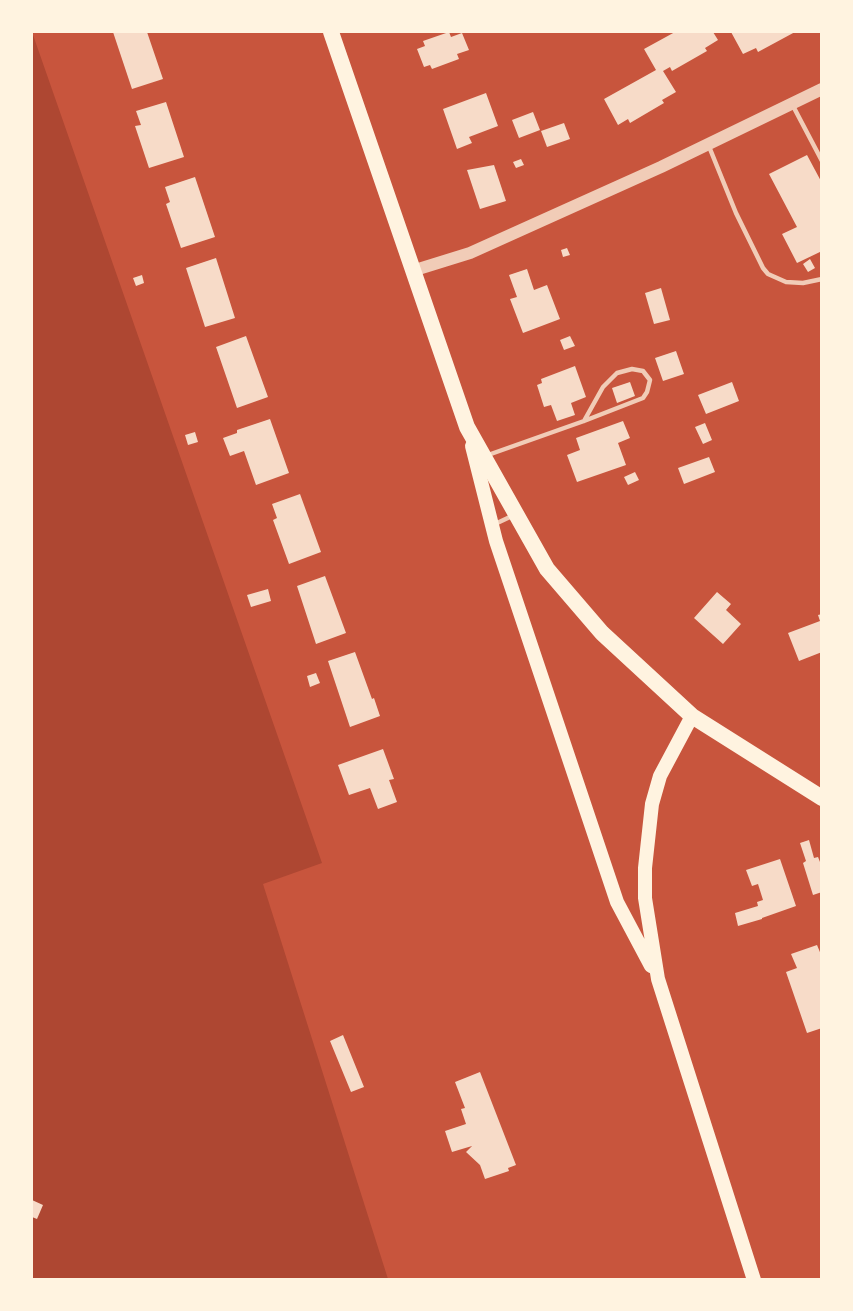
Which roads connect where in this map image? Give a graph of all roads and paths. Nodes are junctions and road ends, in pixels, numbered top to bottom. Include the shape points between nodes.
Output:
1 (331, 32) edge
2 (821, 89) edge
3 (791, 103) junction
4 (708, 144) junction
5 (821, 161) edge
6 (412, 271) junction
7 (821, 279) edge
8 (584, 421) junction
9 (477, 449) junction
10 (516, 514) junction
11 (492, 525) junction
12 (692, 716) junction
13 (821, 798) edge
14 (658, 979) junction
15 (754, 1279) edge

1 - 6 main road
2 - 3 street
3 - 4 street
3 - 5 lane
4 - 6 street via 470,253
4 - 7 lane via 768,274 786,282
6 - 9 main road
8 - 8 lane via 643,398 650,380 643,371 617,373 603,387
8 - 9 lane
9 - 10 main road
9 - 11 main road
10 - 11 lane
10 - 12 main road via 547,569 602,633
11 - 14 main road via 617,902
12 - 13 main road
12 - 14 main road via 660,776 652,804 645,898
14 - 15 main road

